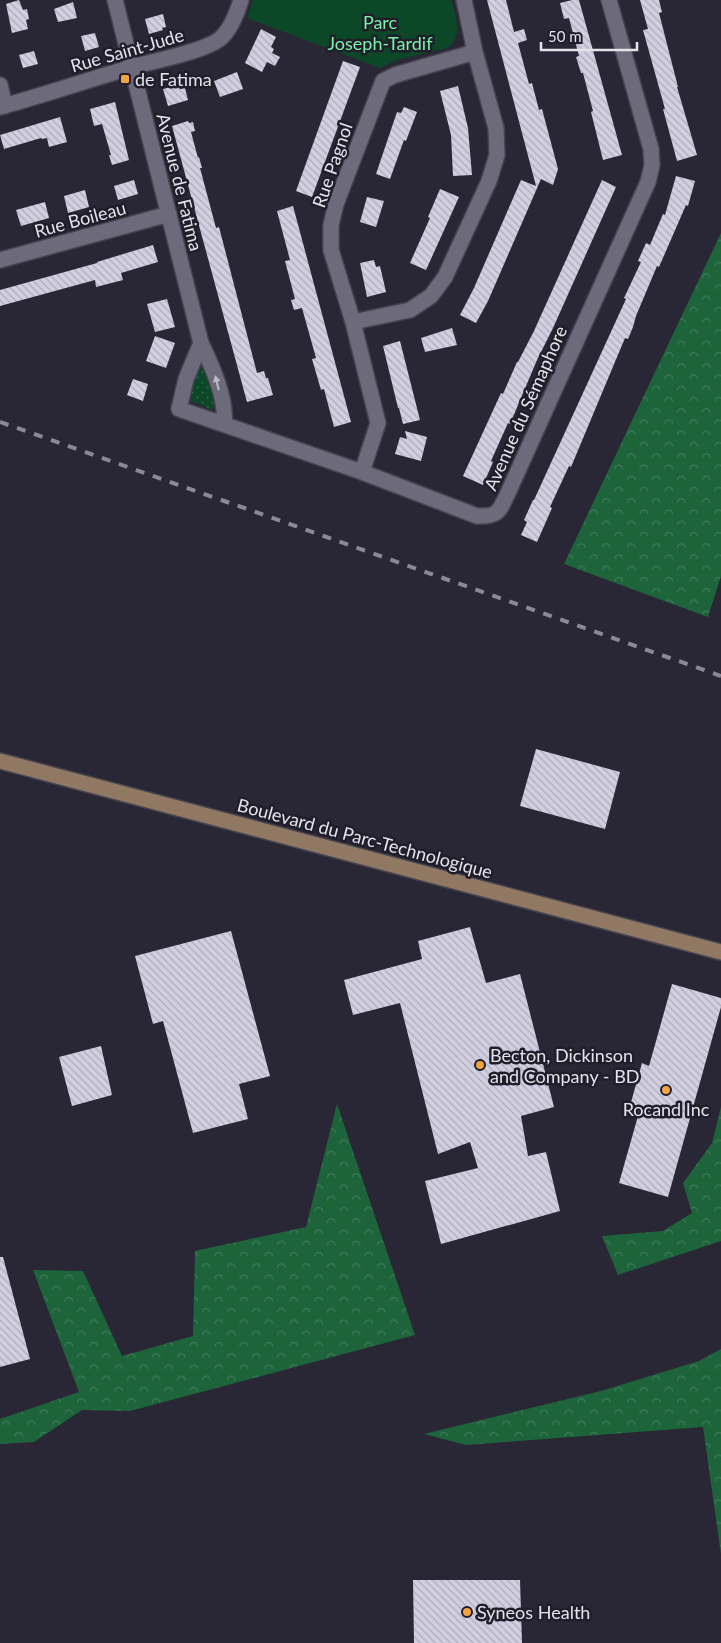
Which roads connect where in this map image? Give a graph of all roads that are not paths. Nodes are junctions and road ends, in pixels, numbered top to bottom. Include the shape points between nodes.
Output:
1 (115, 0) edge
2 (241, 0) edge
3 (464, 0) edge
4 (610, 0) edge
5 (475, 52) junction
6 (132, 67) junction
7 (0, 85) edge
8 (3, 106) edge
9 (169, 214) junction
10 (0, 260) edge
11 (353, 322) junction
12 (201, 343) junction
13 (224, 424) junction
14 (362, 472) junction
15 (0, 761) edge
16 (721, 952) edge

1 - 6 street, Avenue de Fatima
2 - 6 street, Rue Saint-Jude via 231,25 215,42
3 - 5 street
4 - 14 street, Avenue du Sémaphore via 651,149 652,165 648,182 502,504 489,516 477,516
5 - 11 street via 496,128 498,155 489,181 445,277 431,296 410,310
5 - 11 street, Rue Pagnol via 395,74 383,81 331,225 330,250
6 - 8 street, Rue Saint-Jude
6 - 9 street, Avenue de Fatima
7 - 8 street
9 - 10 street, Rue Boileau
9 - 12 street, Avenue de Fatima
11 - 14 street, Rue Pagnol via 378,423
13 -> 12 street, Avenue de Fatima via 215,373
12 - 13 street, Avenue du Sémaphore via 186,379 179,408
13 - 14 street, Avenue du Sémaphore
15 - 16 street, Boulevard du Parc-Technologique

